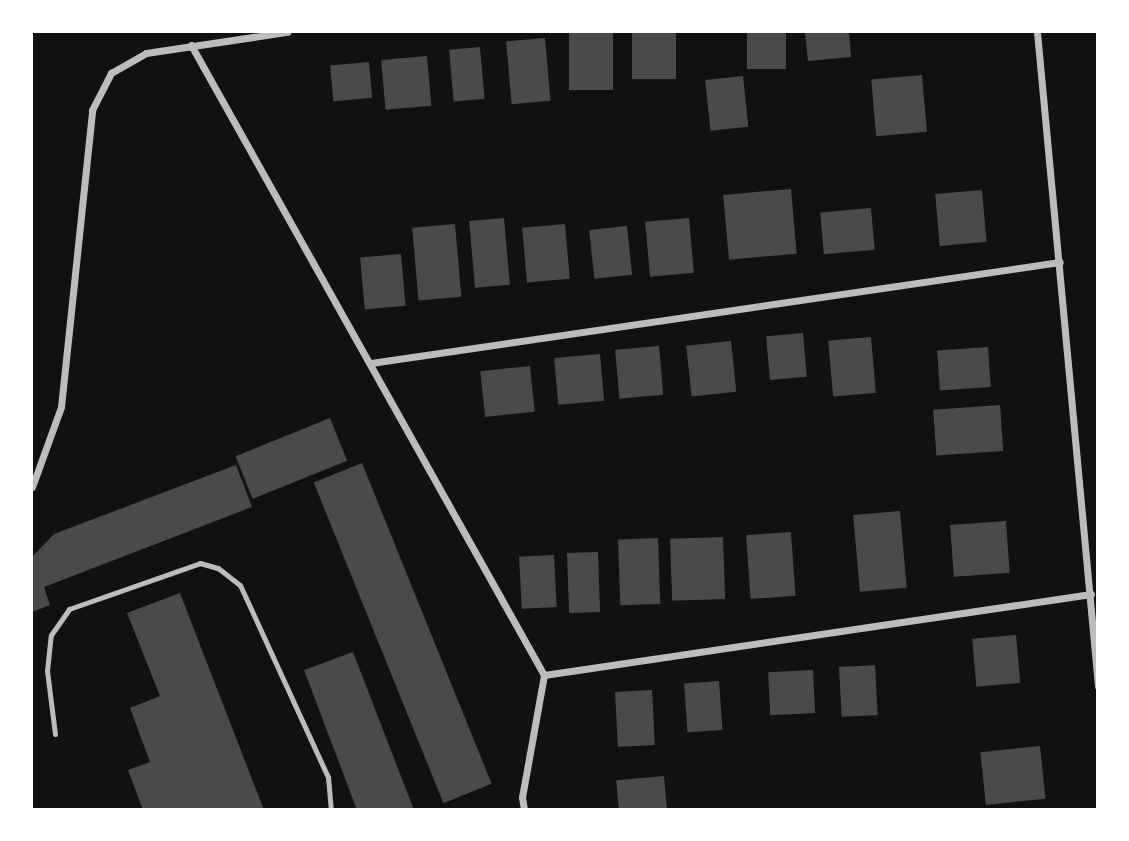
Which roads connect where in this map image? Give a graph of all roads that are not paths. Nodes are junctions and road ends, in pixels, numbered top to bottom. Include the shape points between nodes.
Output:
1 (287, 32) edge
2 (1037, 32) edge
3 (191, 44) junction
4 (1060, 261) junction
5 (371, 363) junction
6 (32, 488) edge
7 (1091, 594) junction
8 (544, 675) junction
9 (1097, 686) edge
10 (55, 734) dead end
11 (331, 810) edge
12 (524, 810) edge

1 - 3 street
2 - 4 street
3 - 5 street
3 - 6 street via 146,53 111,73 92,110 61,408
4 - 5 street
4 - 7 street
5 - 8 street
7 - 8 street
7 - 9 street
8 - 12 street via 522,797
10 - 11 lane via 47,671 51,635 69,610 200,563 218,568 240,585 328,777

